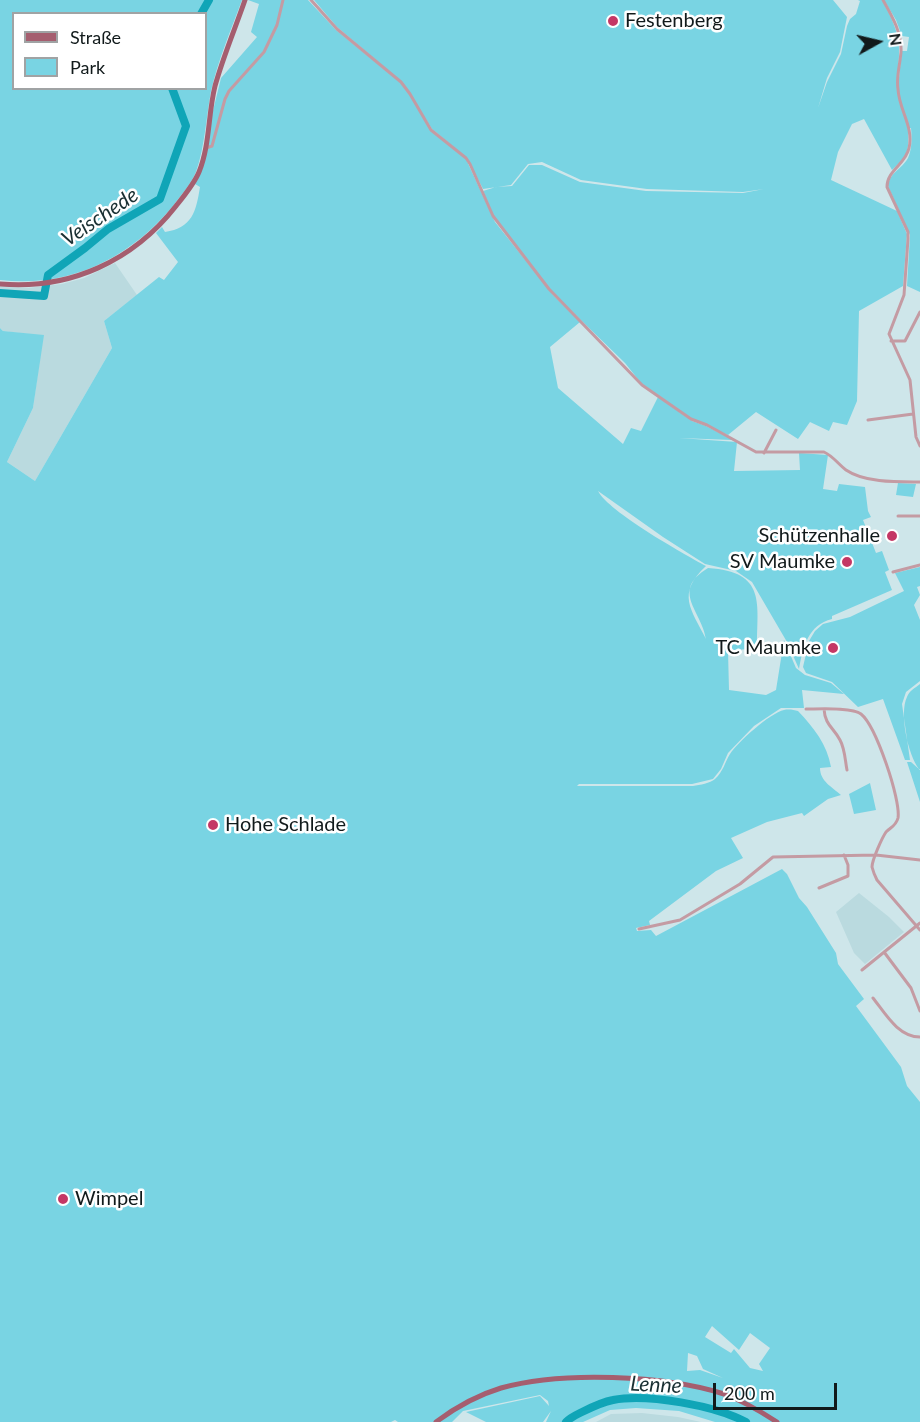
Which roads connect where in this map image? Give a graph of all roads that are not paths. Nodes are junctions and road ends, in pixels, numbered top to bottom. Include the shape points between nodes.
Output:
1 (245, 0) edge
2 (283, 0) edge
3 (311, 0) edge
4 (883, 0) edge
5 (205, 148) junction
6 (0, 284) edge
7 (920, 312) edge
8 (891, 341) junction
9 (913, 414) junction
10 (868, 420) dead end
11 (776, 430) dead end
12 (920, 446) edge
13 (764, 453) junction
14 (920, 482) edge
15 (898, 516) dead end
16 (920, 516) edge
17 (920, 565) edge
18 (893, 572) dead end
19 (806, 709) dead end
20 (824, 709) junction
21 (848, 770) dead end
22 (844, 855) junction
23 (876, 855) junction
24 (920, 860) edge
25 (819, 888) dead end
26 (918, 924) edge
27 (639, 929) dead end
28 (920, 930) edge
29 (884, 952) junction
30 (862, 970) dead end
31 (873, 998) dead end
32 (920, 1011) edge
33 (920, 1036) edge
34 (436, 1422) edge
35 (777, 1422) edge

1 - 5 main road via 215,85
2 - 5 street via 273,37 229,91 212,146
3 - 13 street via 337,29 401,82 431,130 466,158 493,216 554,296 642,385 691,419
4 - 8 street via 900,40 898,89 910,133 906,158 887,181 908,236 905,292 890,329
5 - 6 main road via 191,186 171,213 129,251 74,278 37,285
7 - 8 street via 905,341
8 - 9 street via 908,374
9 - 10 street
9 - 12 street
11 - 13 street
13 - 14 street via 824,452 847,471 868,478
15 - 16 street
17 - 18 street
19 - 20 street
20 - 21 street via 825,720 844,749
20 - 23 street via 861,714 879,743 898,817
22 - 23 street
22 - 25 street via 848,876
22 - 27 street via 773,857 740,884 680,920
23 - 24 street
23 - 26 street via 872,865 877,880
26 - 28 street
26 - 29 street
29 - 30 street
29 - 32 street via 911,988
31 - 33 street via 900,1030
34 - 35 main road via 473,1399 502,1388 543,1380 591,1378 666,1381 708,1389

